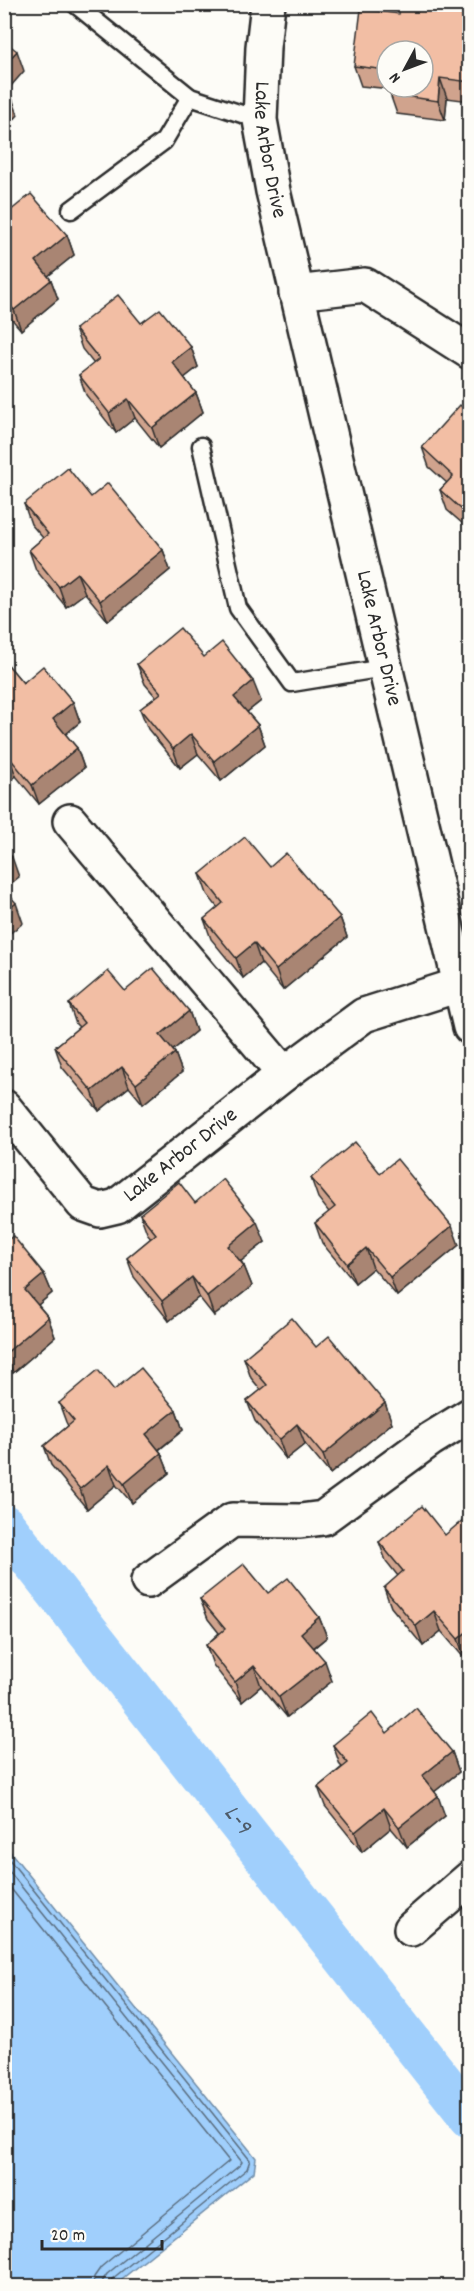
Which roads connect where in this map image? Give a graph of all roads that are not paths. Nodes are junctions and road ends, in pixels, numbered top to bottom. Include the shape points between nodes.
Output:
1 (75, 4) edge
2 (268, 4) edge
3 (190, 97) junction
4 (260, 120) junction
5 (71, 210) dead end
6 (296, 293) junction
7 (470, 352) edge
8 (201, 446) dead end
9 (384, 668) junction
10 (70, 821) dead end
11 (459, 985) junction
12 (470, 1027) edge
13 (284, 1074) junction
14 (4, 1107) edge
15 (470, 1415) edge
16 (148, 1581) dead end
17 (470, 1878) edge
18 (411, 1929) dead end

1 - 3 lane
2 - 4 street, Lake Arbor Drive
3 - 4 lane
3 - 5 lane via 164,141
4 - 6 street, Lake Arbor Drive
6 - 7 street via 365,285
6 - 9 street, Lake Arbor Drive
8 - 9 lane via 238,608 292,683
9 - 11 street, Lake Arbor Drive
10 - 13 street
11 - 12 street, Lake Arbor Drive
11 - 13 street, Lake Arbor Drive via 364,1015
13 - 14 street, Lake Arbor Drive via 117,1206 100,1210 83,1204
15 - 16 street via 323,1518 232,1520
17 - 18 street

